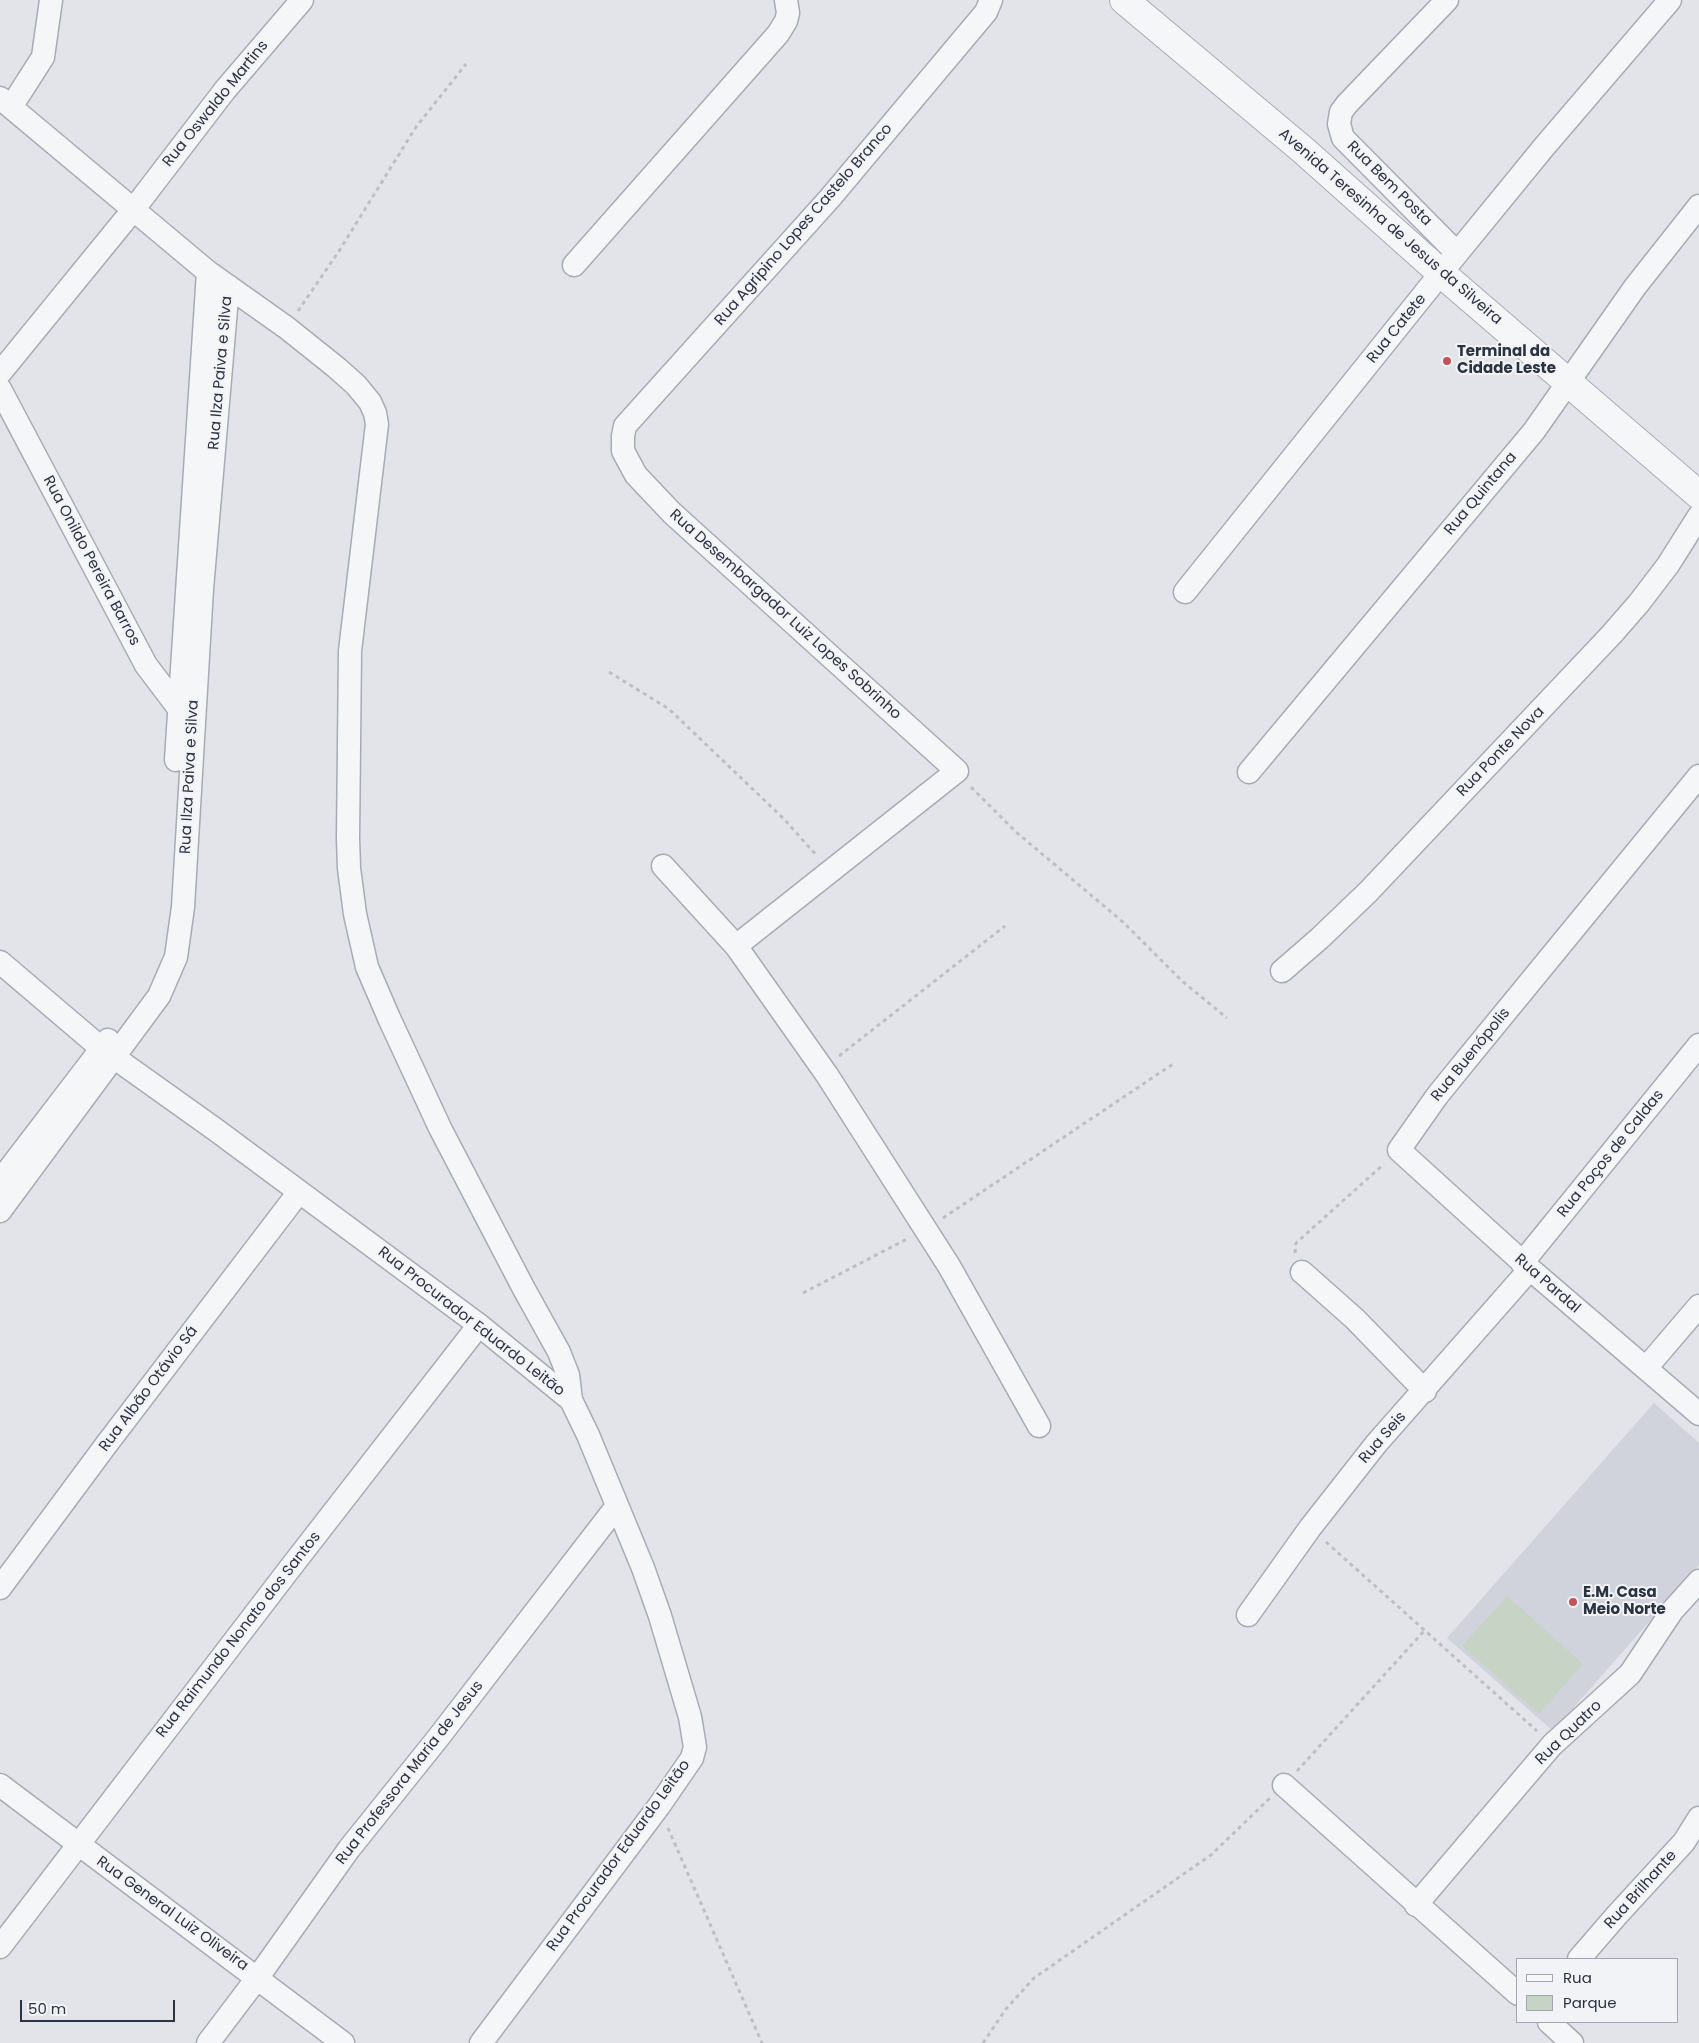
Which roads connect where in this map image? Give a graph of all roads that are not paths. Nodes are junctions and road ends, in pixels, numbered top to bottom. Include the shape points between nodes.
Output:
1 (51, 0) edge
2 (302, 0) edge
3 (786, 0) edge
4 (991, 0) edge
5 (1124, 0) edge
6 (1447, 0) edge
7 (1670, 0) edge
8 (5, 103) edge
9 (1699, 206) edge
10 (133, 210) junction
11 (1449, 263) junction
12 (574, 265) dead end
13 (208, 272) junction
14 (228, 286) junction
15 (0, 373) edge
16 (1568, 382) junction
17 (0, 389) edge
18 (623, 450) joint
19 (1699, 495) edge
20 (1699, 516) edge
21 (1185, 592) dead end
22 (178, 708) junction
23 (193, 727) junction
24 (1249, 772) dead end
25 (1699, 776) edge
26 (663, 866) dead end
27 (736, 946) junction
28 (0, 962) edge
29 (1282, 971) dead end
30 (1699, 1045) edge
31 (107, 1053) junction
32 (1399, 1150) joint
33 (0, 1181) edge
34 (299, 1192) junction
35 (0, 1212) edge
36 (1526, 1266) junction
37 (1302, 1272) road end
38 (1699, 1306) edge
39 (479, 1325) junction
40 (1646, 1368) junction
41 (1425, 1390) junction
42 (571, 1400) junction
43 (1699, 1414) edge
44 (1039, 1426) dead end
45 (617, 1506) junction
46 (1699, 1581) edge
47 (0, 1588) edge
48 (1248, 1615) dead end
49 (0, 1785) edge
50 (1284, 1785) road end
51 (1699, 1818) edge
52 (78, 1845) junction
53 (1416, 1904) junction
54 (0, 1947) edge
55 (1580, 1958) edge
56 (258, 1977) junction
57 (1516, 1992) edge
58 (1550, 2023) edge
59 (208, 2043) edge
60 (343, 2043) edge
61 (481, 2043) edge
62 (1572, 2043) edge

1 - 8 street via 42,57
2 - 10 street, Rua Oswaldo Martins via 225,90
3 - 12 street via 788,13 778,34
4 - 18 street, Rua Agripino Lopes Castelo Branco via 986,12 830,198 625,426
5 - 11 street, Avenida Teresinha de Jesus da Silveira via 1303,150
6 - 11 street, Rua Bem Posta via 1347,104 1341,112 1339,124 1343,138
7 - 11 street, Rua Catete
8 - 10 street
9 - 16 street, Rua Quintana via 1635,287
10 - 13 street
10 - 15 street, Rua Oswaldo Martins
11 - 16 street, Avenida Teresinha de Jesus da Silveira
11 - 21 street, Rua Catete
13 - 14 street
13 - 22 street, Rua Ilza Paiva e Silva
14 - 23 street, Rua Ilza Paiva e Silva
14 - 42 street via 356,385 370,402 377,418 350,651 349,868 355,914 368,967 440,1128 559,1352 568,1375
16 - 19 street, Avenida Teresinha de Jesus da Silveira
16 - 24 street, Rua Quintana via 1534,431
17 - 22 street, Rua Onildo Pereira Barros via 146,665
18 - 27 street, Rua Desembargador Luiz Lopes Sobrinho via 636,475 672,513 957,772
20 - 29 street, Rua Ponte Nova via 1668,565 1612,634 1368,892
22 - 23 street, Rua Onildo Pereira Barros
22 - 31 street, Rua Ilza Paiva e Silva via 170,876 162,959
23 - 31 street, Rua Ilza Paiva e Silva via 181,928 176,957 159,996
25 - 32 street, Rua Buenópolis via 1467,1059
26 - 27 street
27 - 44 street via 823,1069 949,1266
28 - 31 street, Rua Procurador Eduardo Leitão
30 - 36 street, Rua Poços de Caldas
31 - 33 street, Rua Ilza Paiva e Silva
31 - 34 street, Rua Procurador Eduardo Leitão
31 - 35 street, Rua Ilza Paiva e Silva
32 - 36 street, Rua Pardal
34 - 39 street, Rua Procurador Eduardo Leitão
34 - 47 street, Rua Albão Otávio Sá
36 - 40 street, Rua Pardal
36 - 41 street, Rua Seis
37 - 41 street via 1355,1319
38 - 40 street
39 - 42 street, Rua Procurador Eduardo Leitão
39 - 52 street, Rua Raimundo Nonato dos Santos
40 - 43 street, Rua Pardal
41 - 48 street, Rua Seis via 1376,1444
42 - 45 street, Rua Procurador Eduardo Leitão
45 - 56 street, Rua Professora Maria de Jesus via 349,1849
45 - 61 street, Rua Procurador Eduardo Leitão via 660,1616 695,1747 692,1758 659,1806
46 - 53 street, Rua Quatro via 1672,1611 1630,1674 1552,1745
49 - 52 street, Rua General Luiz Oliveira
50 - 53 street
51 - 55 street, Rua Brilhante via 1684,1842
52 - 54 street, Rua Raimundo Nonato dos Santos
52 - 56 street, Rua General Luiz Oliveira
53 - 57 street
56 - 59 street, Rua Professora Maria de Jesus
56 - 60 street, Rua General Luiz Oliveira
58 - 62 street

